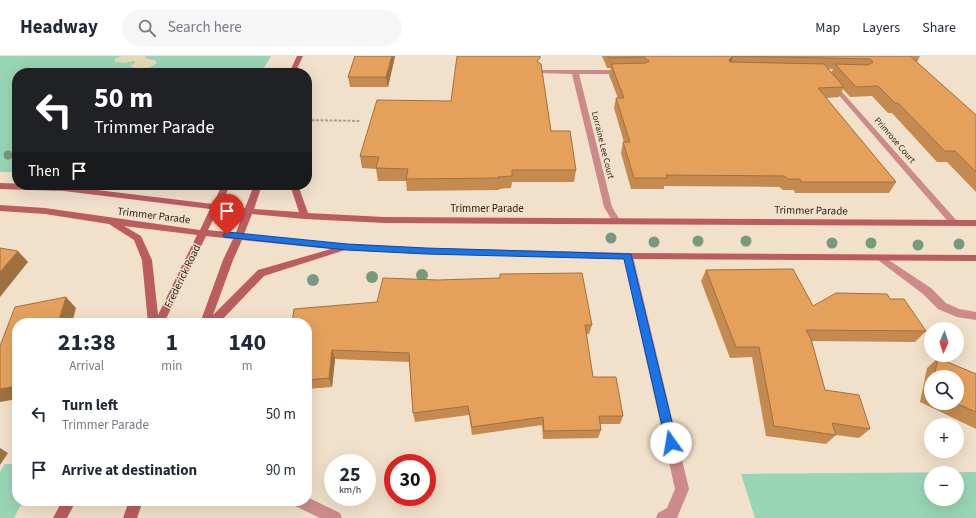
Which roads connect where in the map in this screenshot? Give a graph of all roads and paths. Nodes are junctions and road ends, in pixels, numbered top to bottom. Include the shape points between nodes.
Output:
1 (300, 56) edge
2 (294, 68) edge
3 (541, 72) edge
4 (575, 72) junction
5 (627, 72) edge
6 (826, 77) edge
7 (312, 120) edge
8 (360, 121) dead end
9 (0, 186) edge
10 (12, 186) edge
11 (81, 190) edge
12 (224, 190) edge
13 (256, 190) edge
14 (296, 190) edge
15 (216, 206) junction
16 (0, 208) edge
17 (248, 210) junction
18 (305, 216) junction
19 (616, 220) junction
20 (110, 221) junction
21 (954, 223) junction
22 (976, 223) edge
23 (203, 233) junction
24 (239, 236) junction
25 (347, 247) junction
26 (628, 256) junction
27 (881, 258) junction
28 (976, 258) edge
29 (976, 316) edge
30 (153, 318) edge
31 (161, 318) edge
32 (207, 318) edge
33 (217, 318) edge
34 (66, 506) edge
35 (134, 506) edge
36 (310, 506) edge
37 (60, 518) edge
38 (130, 518) edge
39 (335, 518) edge
40 (663, 518) edge

1 - 2 main road
3 - 4 street
4 - 5 street
4 - 19 street, Lorraine Lee Court via 608,207
6 - 21 street, Primrose Court
7 - 8 path
9 - 10 main road, Trimmer Parade
11 - 15 main road, Trimmer Parade
12 - 15 main road, Frederick Road
13 - 17 main road
14 - 18 main road
15 - 17 main road, Trimmer Parade
15 - 23 main road, Frederick Road
16 - 20 main road, Trimmer Parade via 45,211
17 - 18 main road, Trimmer Parade
17 - 24 main road
18 - 19 main road, Trimmer Parade via 384,220
19 - 21 main road, Trimmer Parade
20 - 23 main road, Trimmer Parade
20 - 30 main road via 138,238 147,260
21 - 22 main road, Trimmer Parade
23 - 24 main road, Trimmer Parade
23 - 31 main road, Frederick Road
24 - 25 main road, Trimmer Parade
24 - 32 main road
25 - 26 main road, Trimmer Parade
25 - 33 main road via 261,273
26 - 27 main road, Trimmer Parade
26 - 40 street via 682,489 672,514
27 - 28 main road, Trimmer Parade
27 - 29 street via 927,291 942,306 957,313
34 - 37 main road
35 - 38 main road
36 - 39 street

